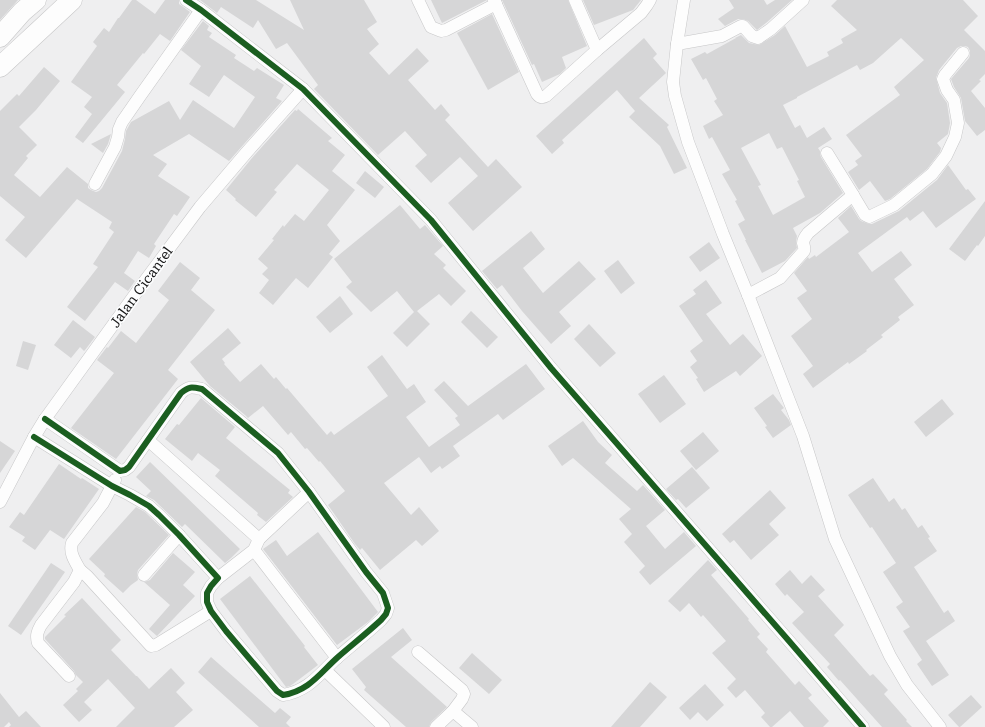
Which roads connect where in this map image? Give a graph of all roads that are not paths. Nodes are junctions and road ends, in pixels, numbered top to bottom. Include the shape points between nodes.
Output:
1 (72, 0) edge
2 (186, 0) edge
3 (418, 0) edge
4 (575, 0) edge
5 (650, 0) edge
6 (684, 0) edge
7 (803, 0) edge
8 (495, 2) edge
9 (29, 6) edge
10 (201, 10) junction
11 (42, 28) junction
12 (0, 37) edge
13 (677, 44) junction
14 (597, 50) junction
15 (963, 53) dead end
16 (0, 67) edge
17 (303, 89) junction
18 (827, 153) dead end
19 (95, 184) dead end
20 (853, 195) junction
21 (748, 294) junction
22 (45, 419) junction
23 (34, 437) junction
24 (148, 440) junction
25 (120, 470) junction
26 (112, 486) junction
27 (310, 492) junction
28 (0, 502) edge
29 (179, 535) junction
30 (257, 545) junction
31 (80, 570) junction
32 (144, 575) dead end
33 (218, 578) junction
34 (211, 611) junction
35 (418, 652) dead end
36 (337, 658) junction
37 (324, 670) junction
38 (69, 676) dead end
39 (453, 711) junction
40 (384, 727) edge
41 (436, 727) edge
42 (472, 727) edge
43 (863, 727) edge
44 (940, 727) edge

1 - 11 main road
2 - 10 street
3 - 8 street via 431,27 441,31
4 - 14 street
5 - 14 street via 641,13
6 - 13 street
7 - 13 street via 758,38 741,26 722,36
8 - 14 street via 539,97 546,96
9 - 11 main road
9 - 12 main road
10 - 17 street
10 - 19 street via 122,122 115,147
11 - 16 main road
13 - 21 street via 675,96 688,142
15 - 20 street via 944,74 943,79 954,100 958,123 946,156 932,174 894,205 869,217 865,215
17 - 22 street, Jalan Cicantel via 200,208
17 - 43 street via 431,220 551,368
18 - 20 street
20 - 21 street via 808,233 803,243 804,251 780,278
21 - 44 street via 803,436 836,539 890,656 907,685
22 - 23 street, Jalan Cicantel
22 - 25 street
23 - 26 street
23 - 28 street, Jalan Cicantel
24 - 25 street via 129,467
24 - 27 street via 180,393 187,388 202,389 278,453
24 - 30 street
25 - 26 street
26 - 29 street via 149,506
26 - 31 street via 103,503 72,543 72,555
27 - 30 street
27 - 36 street via 383,593 388,608 382,620
29 - 32 street
29 - 33 street
30 - 33 street
30 - 36 street
31 - 34 street via 151,646
31 - 38 street via 74,582 41,625 36,637 38,643
33 - 34 street via 207,593
34 - 37 street via 283,695 300,690
35 - 39 street via 462,690 462,699
36 - 37 street
37 - 40 street
39 - 41 street
39 - 42 street

